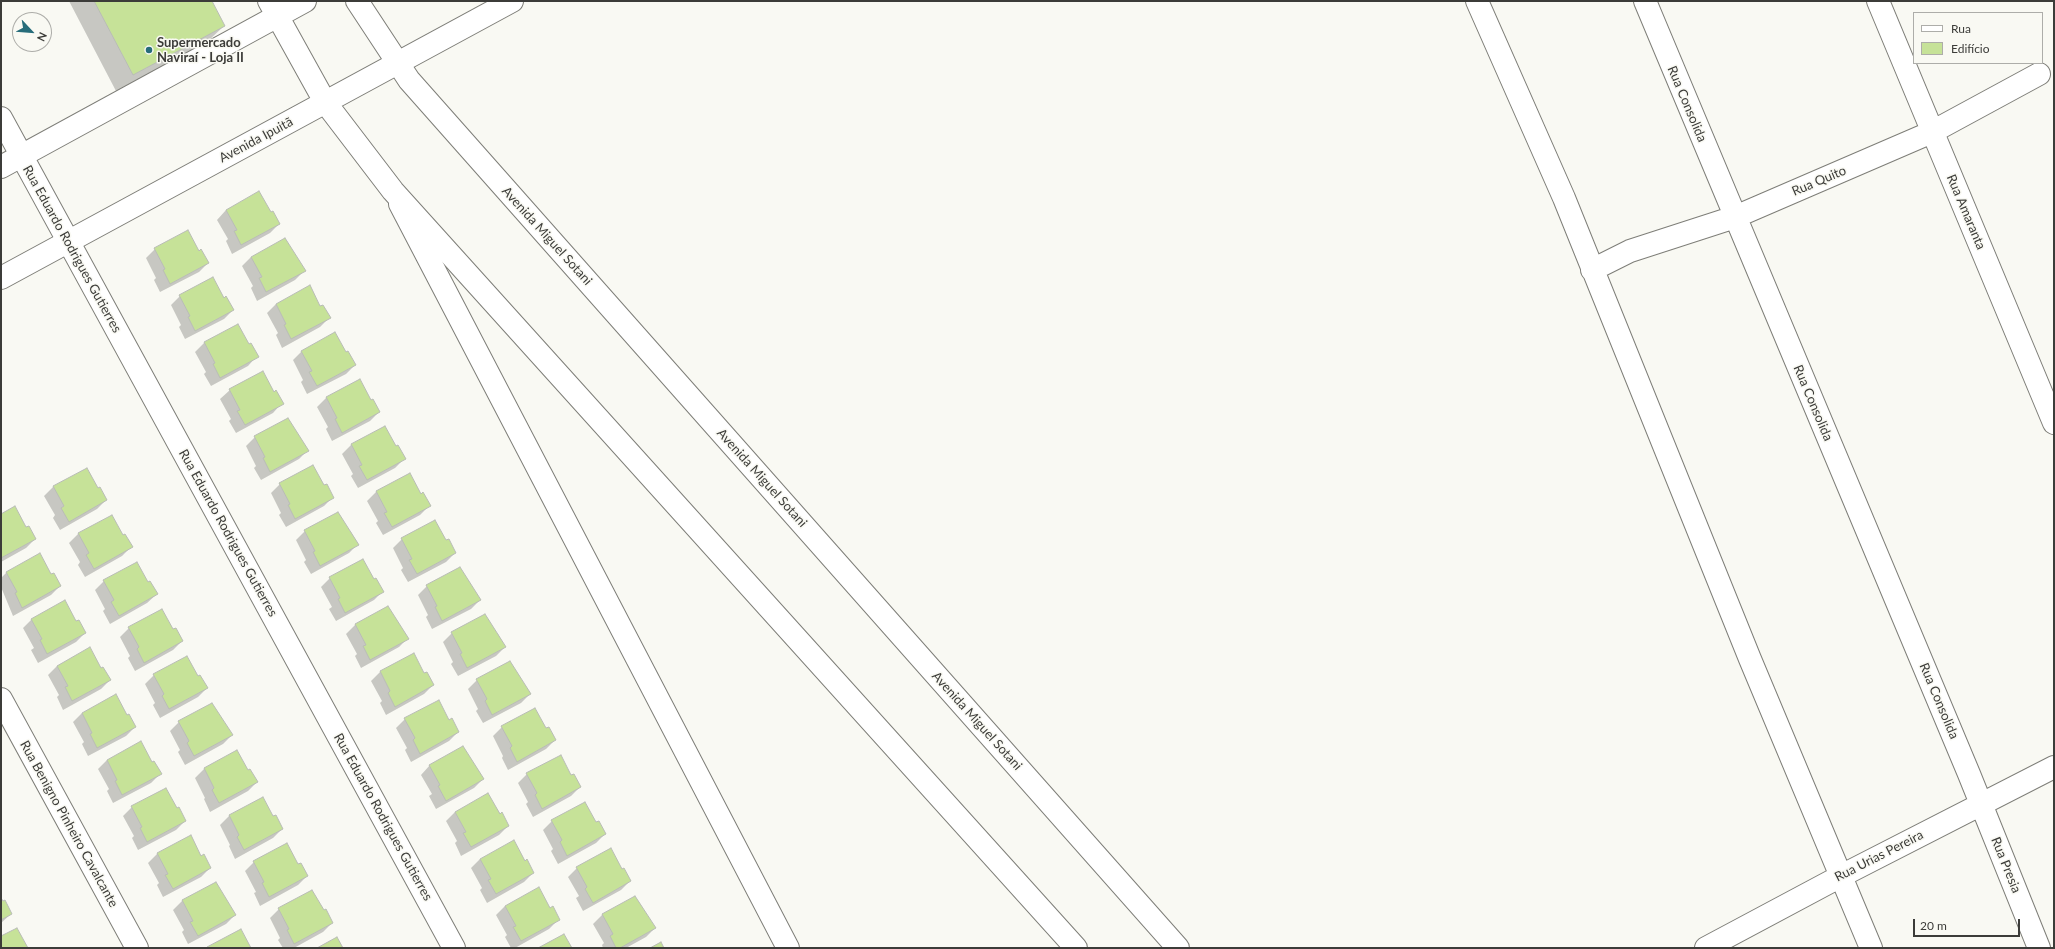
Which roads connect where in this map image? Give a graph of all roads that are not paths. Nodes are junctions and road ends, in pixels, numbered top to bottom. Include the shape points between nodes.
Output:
1 (305, 1) edge
2 (357, 1) edge
3 (512, 1) edge
4 (1477, 1) edge
5 (1644, 1) edge
6 (1878, 1) edge
7 (273, 9) edge
8 (397, 63) junction
9 (2039, 74) dead end
10 (325, 102) junction
11 (1, 118) edge
12 (1932, 132) junction
13 (21, 156) junction
14 (1, 167) edge
15 (393, 191) junction
16 (1735, 217) junction
17 (69, 241) junction
18 (1592, 270) junction
19 (1, 278) edge
20 (2054, 423) edge
21 (1, 699) edge
22 (2054, 767) edge
23 (1981, 804) junction
24 (1841, 876) junction
25 (137, 948) edge
26 (454, 948) edge
27 (788, 948) edge
28 (1076, 948) edge
29 (1178, 948) edge
30 (1706, 948) edge
31 (1871, 948) edge
32 (2039, 948) edge

1 - 7 street
2 - 8 street, Avenida Miguel Sotani
3 - 8 street, Avenida Ipuitã
4 - 18 street via 1564,198
5 - 16 street, Rua Consolida
6 - 12 street, Rua Amaranta
7 - 10 street
7 - 13 street
8 - 10 street, Avenida Ipuitã
8 - 29 street, Avenida Miguel Sotani via 409,80
9 - 12 street, Rua Quito
10 - 15 street
10 - 17 street, Avenida Ipuitã
11 - 13 street, Rua Eduardo Rodrigues Gutierres
12 - 16 street, Rua Quito
12 - 20 street, Rua Amaranta
13 - 14 street
13 - 17 street, Rua Eduardo Rodrigues Gutierres
15 - 27 street
15 - 28 street
16 - 18 street, Rua Quito via 1630,252
16 - 23 street, Rua Consolida
17 - 19 street, Avenida Ipuitã
17 - 26 street, Rua Eduardo Rodrigues Gutierres
18 - 24 street
21 - 25 street, Rua Benigno Pinheiro Cavalcante
22 - 23 street, Rua Urias Pereira
23 - 24 street, Rua Urias Pereira
23 - 32 street, Rua Presia
24 - 30 street, Rua Urias Pereira
24 - 31 street

